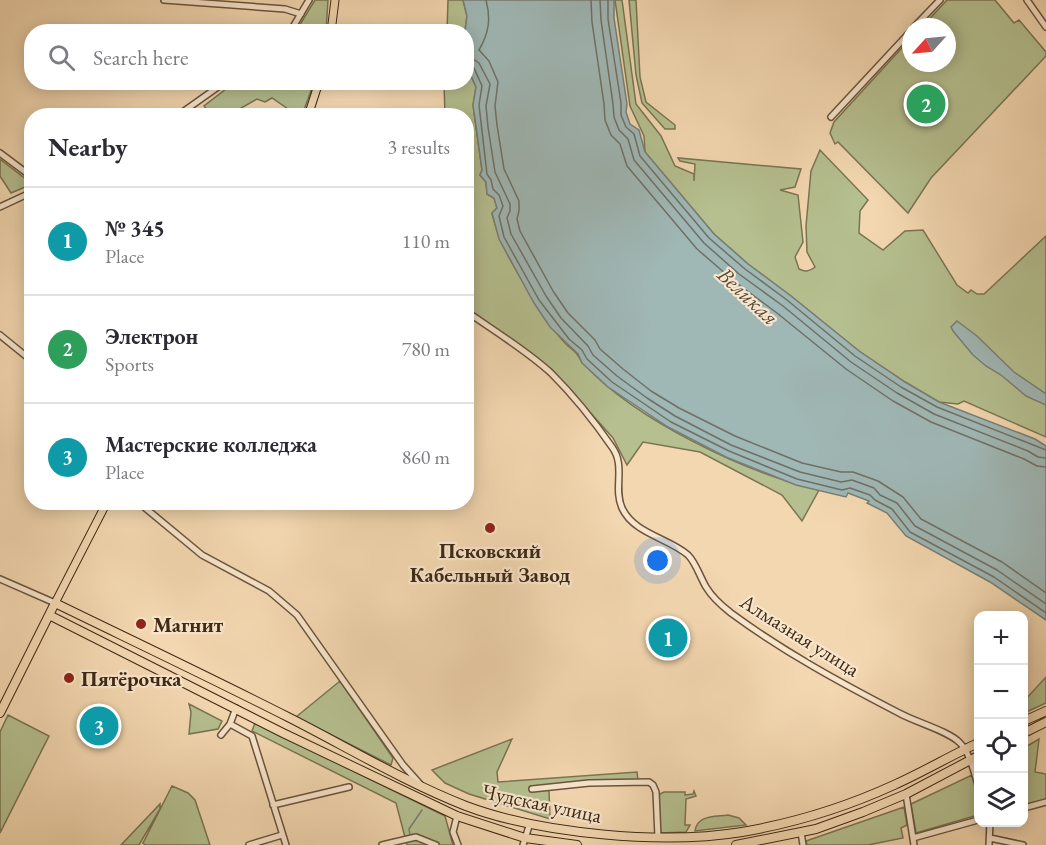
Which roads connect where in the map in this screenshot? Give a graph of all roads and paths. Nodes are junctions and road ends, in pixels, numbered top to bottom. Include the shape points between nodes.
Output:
1 (164, 0) edge
2 (309, 0) edge
3 (335, 0) edge
4 (940, 0) edge
5 (1027, 0) edge
6 (301, 14) junction
7 (923, 18) edge
8 (295, 24) edge
9 (332, 24) edge
10 (1046, 27) edge
11 (902, 41) edge
12 (214, 90) edge
13 (316, 90) edge
14 (188, 108) edge
15 (311, 108) edge
16 (831, 117) dead end
17 (0, 153) edge
18 (24, 171) edge
19 (24, 196) edge
20 (0, 207) edge
21 (474, 317) edge
22 (0, 335) edge
23 (24, 354) edge
24 (104, 510) edge
25 (148, 510) edge
26 (0, 579) edge
27 (55, 603) junction
28 (49, 615) junction
29 (236, 708) junction
30 (1046, 711) edge
31 (0, 713) edge
32 (288, 717) junction
33 (1028, 720) edge
34 (1046, 722) edge
35 (230, 724) junction
36 (309, 728) junction
37 (1028, 731) edge
38 (283, 733) junction
39 (221, 735) dead end
40 (301, 742) junction
41 (974, 744) edge
42 (964, 749) junction
43 (974, 758) edge
44 (970, 760) junction
45 (974, 773) edge
46 (421, 785) junction
47 (349, 787) dead end
48 (532, 789) dead end
49 (906, 794) junction
50 (859, 799) junction
51 (1046, 802) edge
52 (273, 805) junction
53 (1028, 807) edge
54 (830, 809) junction
55 (863, 812) junction
56 (456, 816) junction
57 (974, 821) edge
58 (834, 822) junction
59 (530, 824) junction
60 (801, 832) junction
61 (282, 835) junction
62 (658, 837) junction
63 (524, 842) edge
64 (914, 842) edge
65 (990, 842) edge
66 (249, 845) edge
67 (286, 845) edge
68 (382, 845) edge
69 (436, 845) edge
70 (458, 845) edge
71 (577, 845) edge
72 (736, 845) edge
73 (803, 845) edge
74 (1023, 845) edge

1 - 6 street via 285,9
2 - 6 street
3 - 9 main road
4 - 7 street
5 - 10 street
6 - 8 street
11 - 16 street
12 - 14 street
13 - 15 main road
17 - 18 street
19 - 20 street
21 - 42 street, Алмазная улица via 565,387 618,456 619,496 629,518 686,554 707,590 725,608 780,646 902,715 951,737
22 - 23 street
24 - 27 main road
25 - 46 street via 202,555 269,591 297,615
26 - 27 street
27 - 28 highway
27 - 32 highway, Чудская улица
28 - 29 highway, Чудская улица
28 - 31 highway
29 - 35 street
29 - 38 highway, Чудская улица
30 - 33 highway
32 - 36 highway, Чудская улица
32 - 38 highway via 291,727
34 - 37 highway
35 - 39 street
35 - 52 street via 252,736
36 - 40 highway via 300,732
36 - 46 highway, Чудская улица
38 - 40 highway, Чудская улица
40 - 56 highway, Чудская улица
41 - 42 highway, Чудская улица
42 - 44 street
42 - 50 highway, Чудская улица
43 - 44 highway
44 - 45 street
44 - 49 highway
46 - 59 highway, Чудская улица via 468,806
47 - 52 street
48 - 62 street via 649,782 656,792
49 - 55 highway
49 - 64 street
50 - 54 highway, Чудская улица
50 - 55 highway
51 - 53 street
52 - 61 street
54 - 58 highway via 837,817
54 - 62 highway, Чудская улица via 740,832
55 - 58 highway
56 - 63 highway, Чудская улица
56 - 70 street via 453,832
57 - 64 street
58 - 60 highway
59 - 62 highway, Чудская улица via 617,836
59 - 63 street
60 - 72 highway
60 - 73 street
61 - 66 street
61 - 67 street
63 - 71 highway, Чудская улица
65 - 74 street
68 - 69 street via 416,837

